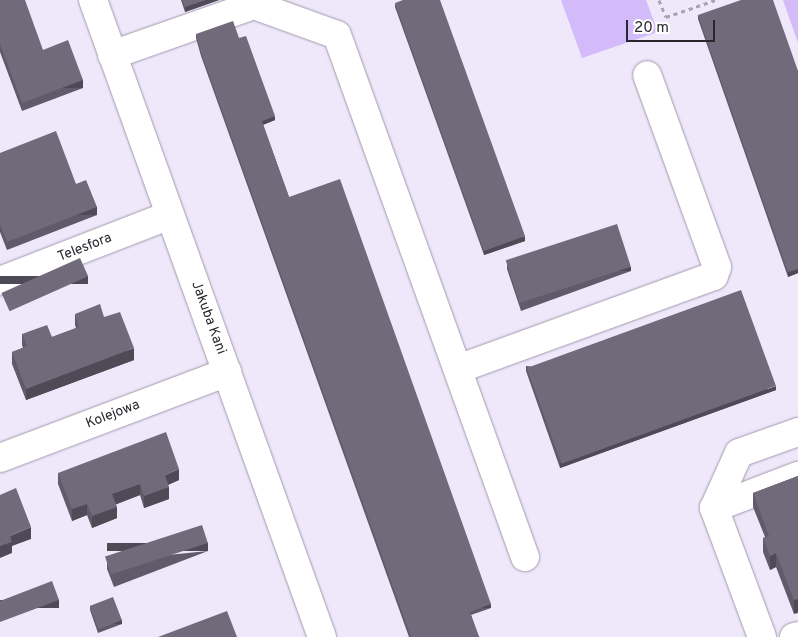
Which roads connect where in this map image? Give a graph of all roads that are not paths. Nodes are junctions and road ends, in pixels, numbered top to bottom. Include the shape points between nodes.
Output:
1 (92, 0) edge
2 (112, 55) junction
3 (647, 74) dead end
4 (170, 215) junction
5 (0, 281) edge
6 (458, 369) junction
7 (227, 372) junction
8 (798, 432) edge
9 (0, 458) edge
10 (798, 476) edge
11 (714, 508) junction
12 (525, 557) dead end
13 (798, 636) edge
14 (322, 637) edge
15 (762, 637) edge
16 (794, 637) edge

1 - 2 street, Jakuba Kani
2 - 4 street, Jakuba Kani
2 - 6 street via 254,5 337,36
3 - 6 street via 717,267 714,276
4 - 5 street, Telesfora
4 - 7 street, Jakuba Kani
6 - 12 street
7 - 9 street, Kolejowa
7 - 14 street, Jakuba Kani
8 - 11 street via 739,453
10 - 11 street
11 - 15 street
13 - 16 street

